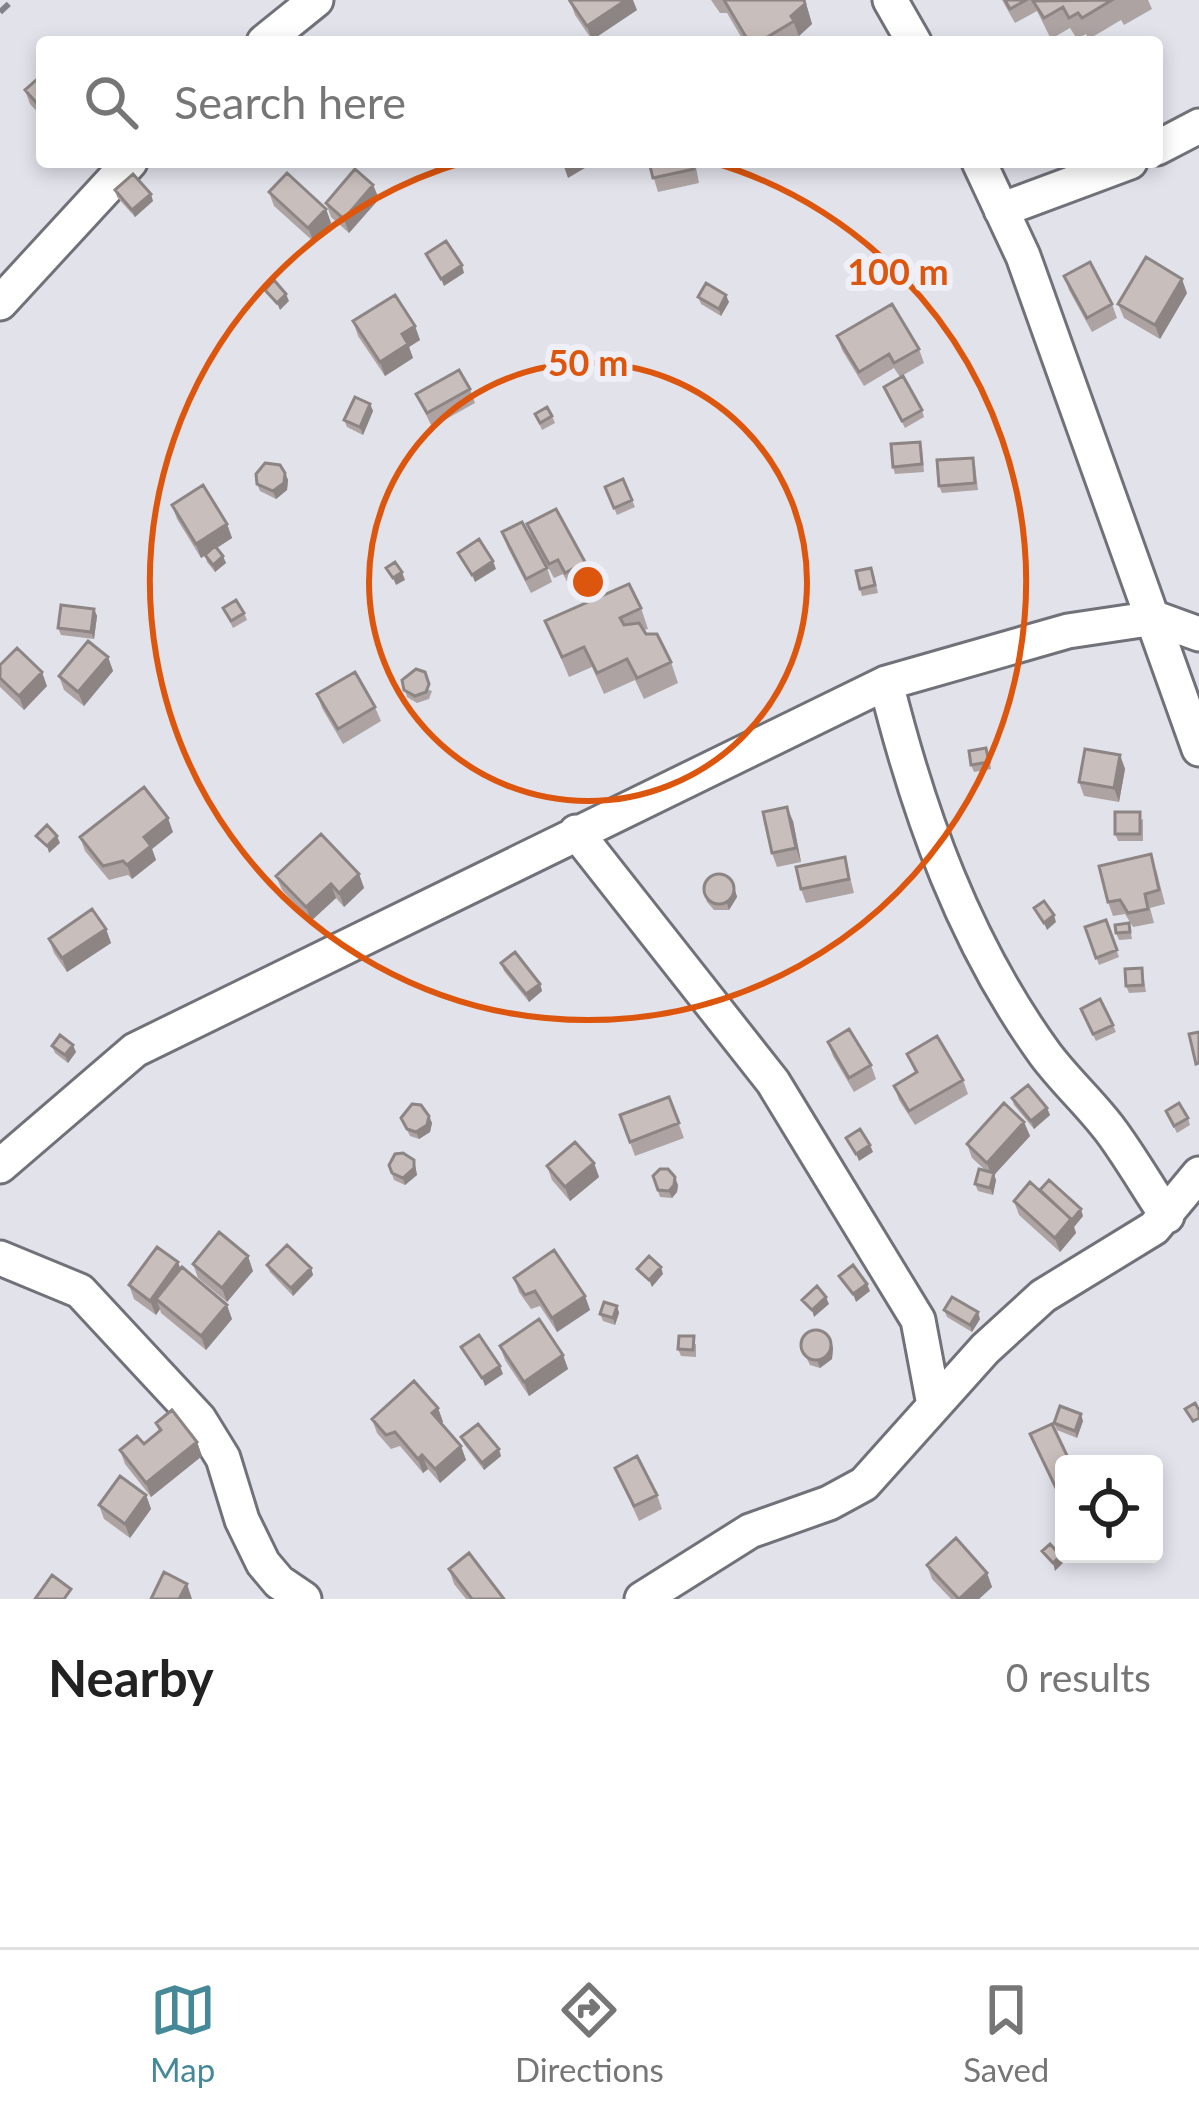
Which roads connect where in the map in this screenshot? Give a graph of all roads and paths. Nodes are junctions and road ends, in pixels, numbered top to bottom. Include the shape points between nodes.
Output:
1 (13, 0) edge
2 (316, 0) edge
3 (890, 0) edge
4 (0, 11) edge
5 (271, 36) edge
6 (911, 36) edge
7 (1199, 126) edge
8 (1163, 145) edge
9 (124, 168) edge
10 (982, 168) edge
11 (1114, 168) edge
12 (1001, 210) junction
13 (0, 303) edge
14 (1155, 618) junction
15 (1199, 634) edge
16 (886, 683) junction
17 (1199, 748) edge
18 (576, 832) junction
19 (0, 1166) edge
20 (1199, 1174) edge
21 (1167, 1216) junction
22 (0, 1258) edge
23 (934, 1405) junction
24 (304, 1599) edge
25 (642, 1599) edge

1 - 4 path
2 - 5 street
3 - 6 street
7 - 8 street
9 - 13 street
10 - 12 street
11 - 12 street
12 - 14 street
14 - 15 street
14 - 16 street via 1068,631
14 - 17 street
16 - 18 street
16 - 21 street via 943,869 996,978
18 - 19 street via 135,1050
18 - 23 street via 773,1082 918,1320
20 - 21 street
21 - 23 street via 1043,1296
22 - 24 street via 80,1291 199,1420 224,1458 263,1563
23 - 25 street via 864,1484 750,1531

